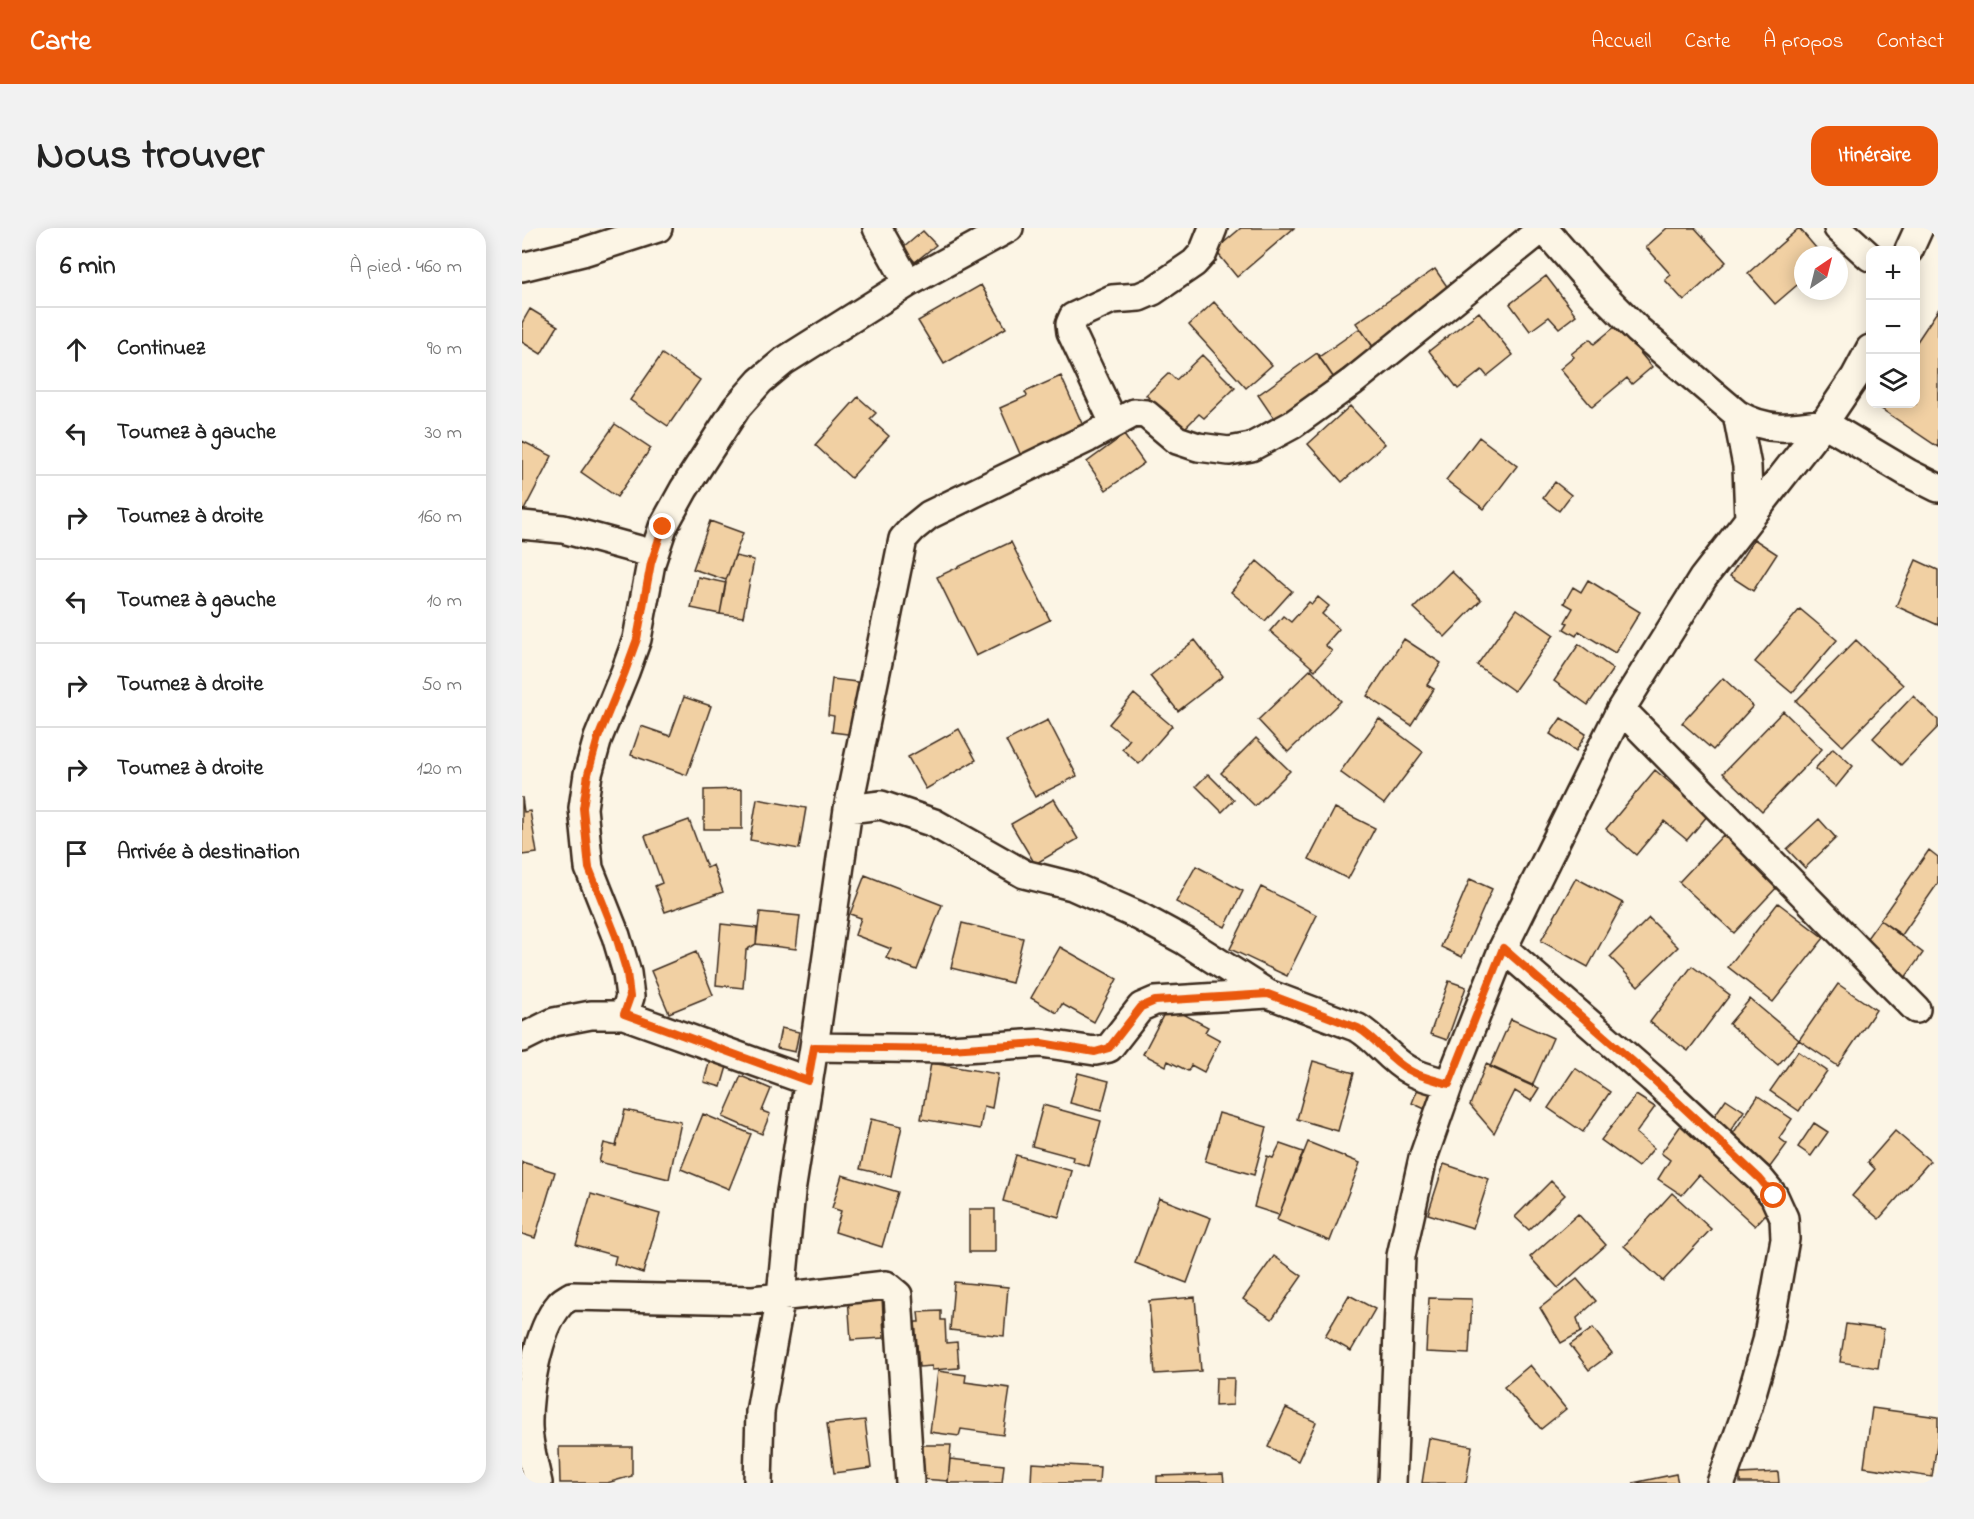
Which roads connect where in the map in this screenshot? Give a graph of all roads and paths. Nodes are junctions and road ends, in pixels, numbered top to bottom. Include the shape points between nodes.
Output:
1 (658, 228) edge
2 (877, 228) edge
3 (1009, 228) edge
4 (1213, 228) edge
5 (1543, 228) edge
6 (1838, 228) edge
7 (1919, 228) edge
8 (1911, 246) edge
9 (1866, 253) edge
10 (522, 267) edge
11 (908, 283) junction
12 (1867, 354) edge
13 (1737, 414) junction
14 (1114, 423) junction
15 (1824, 423) junction
16 (1938, 488) edge
17 (1749, 519) junction
18 (522, 525) edge
19 (654, 554) junction
20 (1621, 709) junction
21 (848, 809) junction
22 (1503, 948) junction
23 (1268, 994) junction
24 (1916, 1009) dead end
25 (624, 1014) junction
26 (522, 1038) edge
27 (814, 1047) junction
28 (808, 1081) junction
29 (1449, 1084) junction
30 (781, 1296) junction
31 (538, 1483) edge
32 (758, 1483) edge
33 (910, 1483) edge
34 (1392, 1483) edge
35 (1721, 1483) edge

1 - 10 street
2 - 11 street
3 - 11 street
4 - 14 street via 1203,253 1153,291 1139,297 1112,299 1073,317 1071,332
5 - 13 street via 1638,330
5 - 14 street via 1352,382 1292,426 1251,447 1229,452 1198,447 1177,440 1140,412
6 - 9 street
7 - 8 street
11 - 19 street via 784,361 760,381 737,407 684,489 663,527
12 - 15 street
13 - 15 street via 1750,422 1774,427
13 - 17 street via 1747,466
14 - 21 street via 929,515 903,539
15 - 16 street
15 - 17 street
17 - 20 street via 1703,578
18 - 19 street via 563,529
19 - 25 street via 637,639 598,738 583,808 589,868 627,973 630,997
20 - 22 street
20 - 24 street
21 - 23 street via 881,805 934,823 1024,874 1072,886 1137,915
21 - 27 street
22 - 29 street
22 - 35 street via 1760,1179 1774,1196 1784,1218 1785,1239 1767,1341
23 - 27 street via 1155,1001 1141,1007 1109,1048 1095,1052 1041,1043 950,1049
23 - 29 street via 1358,1028 1410,1071
25 - 26 street via 554,1022
25 - 28 street
27 - 28 street
28 - 30 street via 791,1192
29 - 34 street via 1423,1158 1401,1256
30 - 31 street via 753,1300 571,1296 560,1304 546,1327 534,1369 529,1407 528,1430
30 - 32 street via 760,1412
30 - 33 street via 886,1285 898,1294

